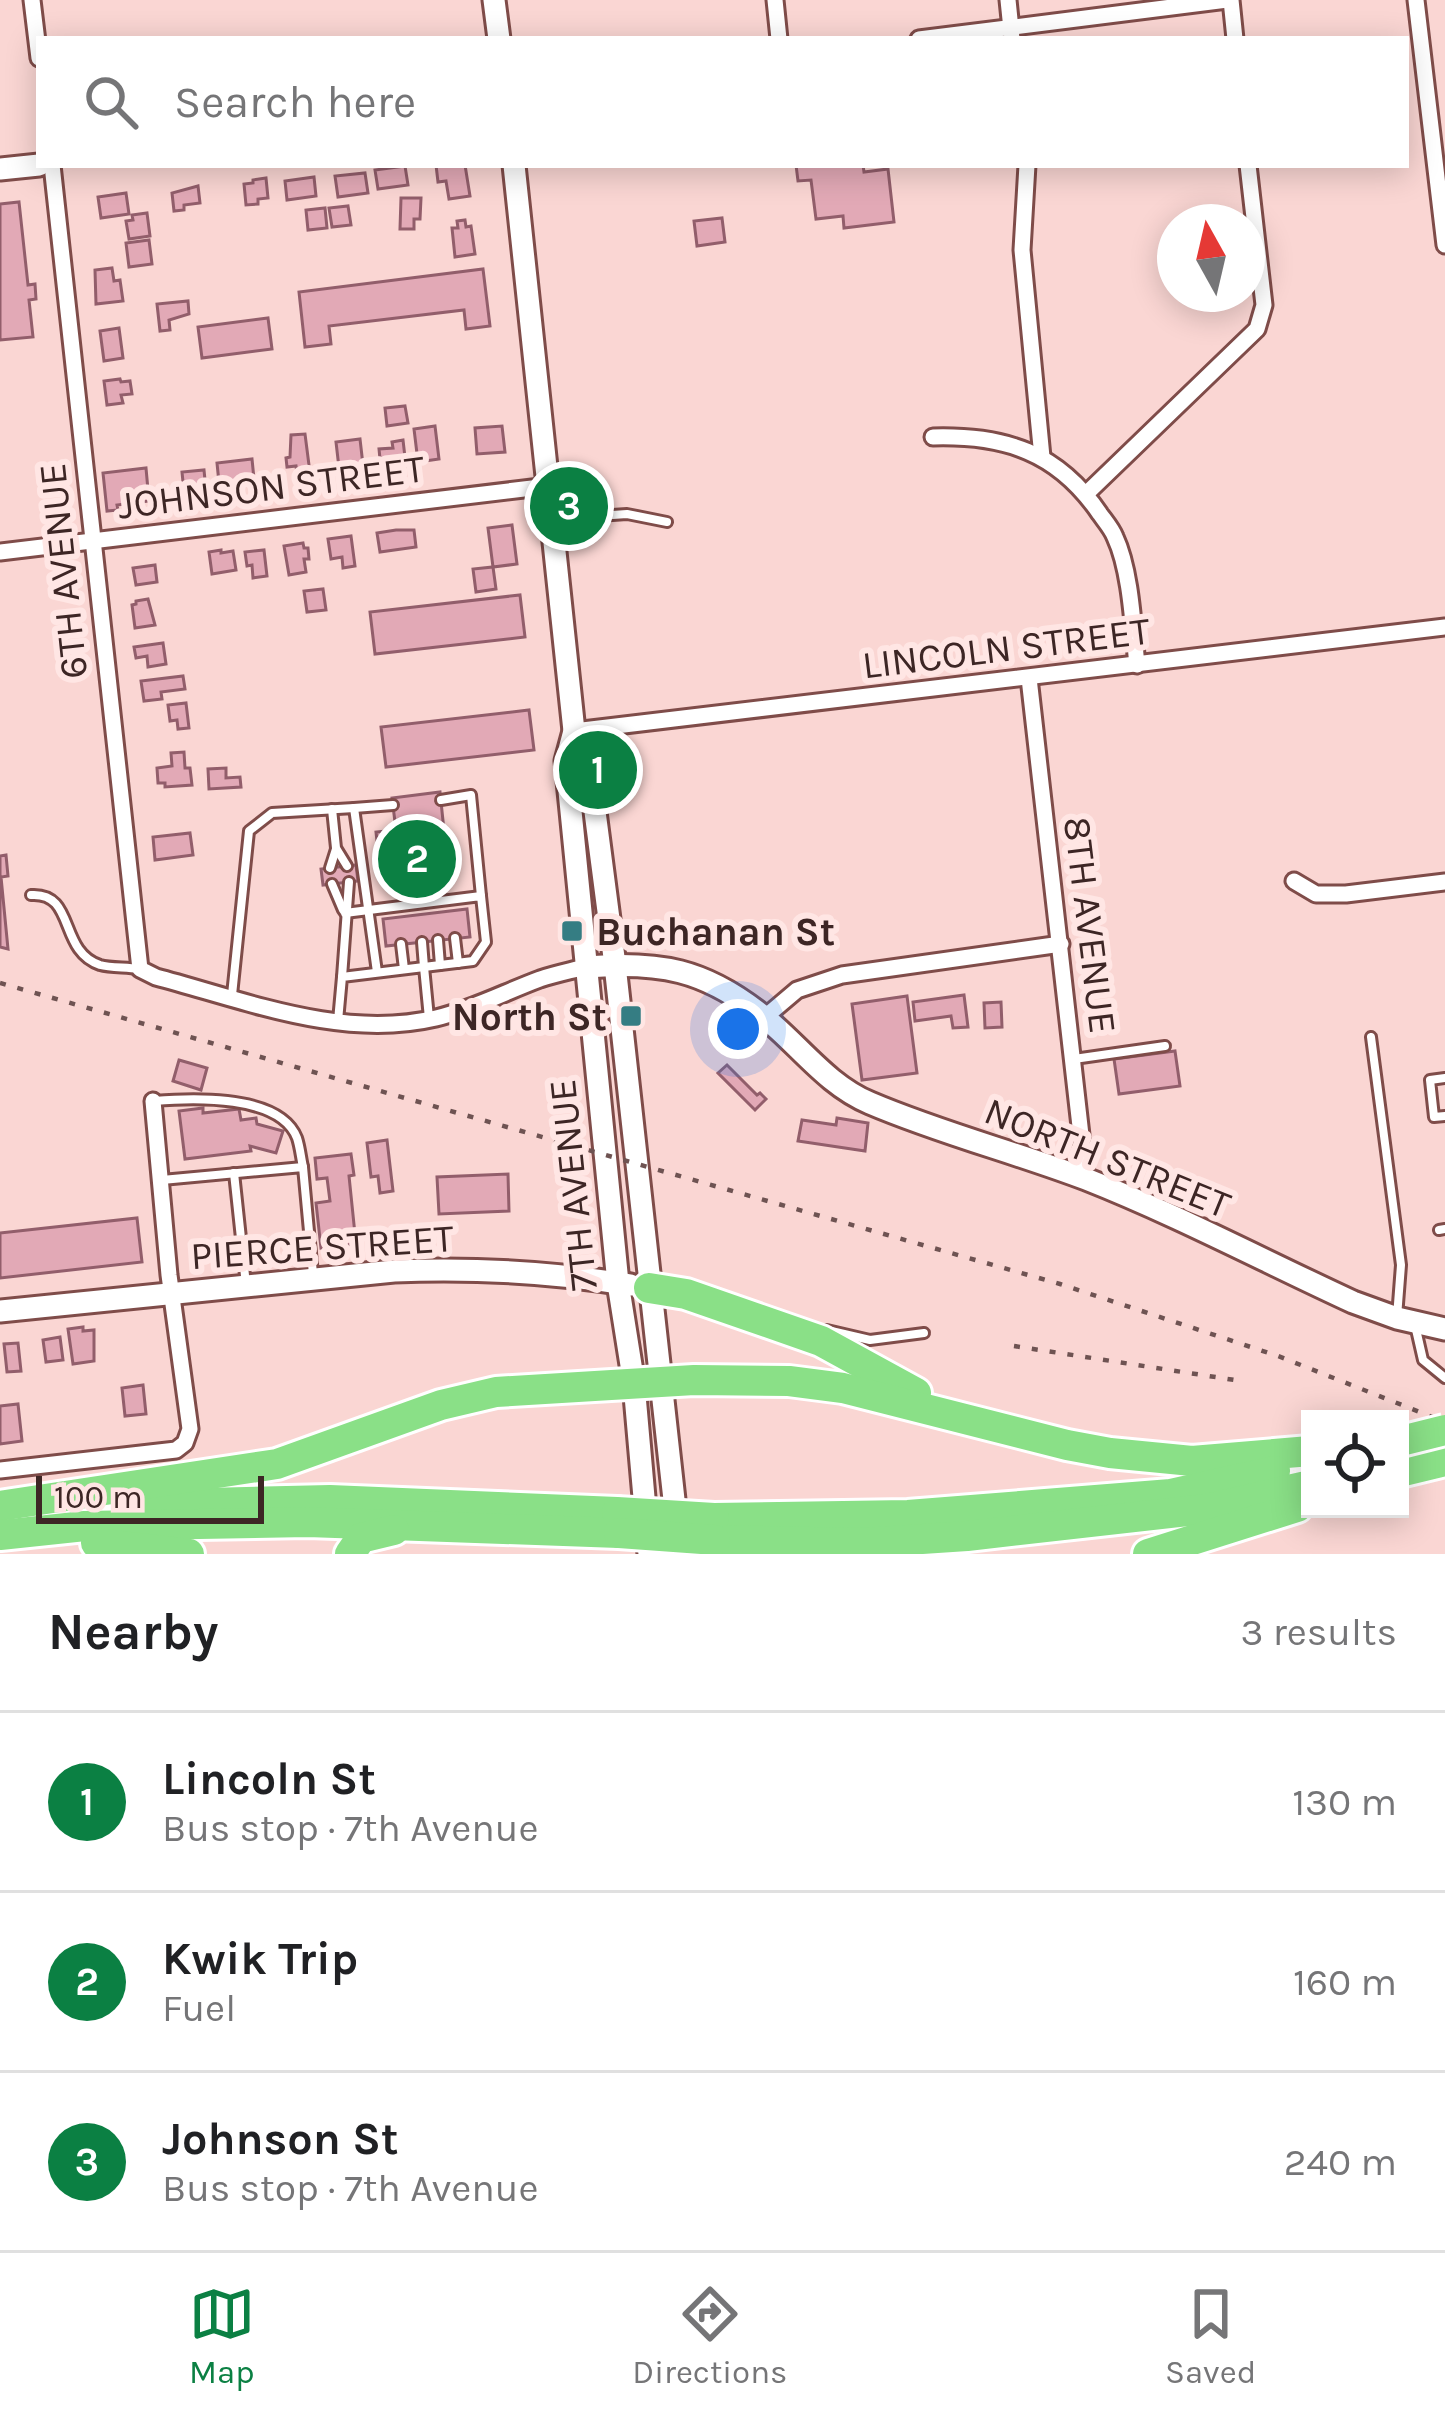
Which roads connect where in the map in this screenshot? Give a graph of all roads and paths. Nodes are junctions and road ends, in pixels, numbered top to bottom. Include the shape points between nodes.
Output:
1 (32, 0) edge
2 (494, 0) edge
3 (775, 0) edge
4 (1008, 0) edge
5 (1229, 0) edge
6 (1416, 0) edge
7 (1012, 33) edge
8 (36, 36) edge
9 (499, 36) edge
10 (779, 36) edge
11 (966, 36) edge
12 (1235, 36) edge
13 (36, 165) edge
14 (52, 168) edge
15 (514, 168) edge
16 (1027, 168) edge
17 (1248, 168) edge
18 (0, 169) edge
19 (1445, 245) edge
20 (933, 437) dead end
21 (1042, 457) junction
22 (549, 486) junction
23 (1086, 494) junction
24 (553, 520) junction
25 (667, 522) dead end
26 (92, 540) junction
27 (0, 552) edge
28 (1445, 627) edge
29 (1137, 665) junction
30 (1029, 678) junction
31 (574, 731) junction
32 (441, 800) dead end
33 (393, 805) dead end
34 (353, 808) junction
35 (332, 809) junction
36 (336, 848) junction
37 (347, 866) dead end
38 (330, 868) dead end
39 (1294, 881) dead end
40 (349, 882) dead end
41 (1445, 882) edge
42 (332, 884) dead end
43 (31, 896) dead end
44 (481, 896) junction
45 (370, 910) junction
46 (345, 913) junction
47 (454, 938) dead end
48 (438, 940) dead end
49 (422, 942) dead end
50 (401, 944) dead end
51 (1061, 944) junction
52 (458, 963) junction
53 (440, 965) junction
54 (614, 965) junction
55 (424, 968) junction
56 (585, 968) junction
57 (140, 969) junction
58 (404, 970) junction
59 (376, 972) junction
60 (342, 977) junction
61 (232, 997) junction
62 (764, 1018) junction
63 (430, 1019) junction
64 (338, 1022) junction
65 (1370, 1037) dead end
66 (1165, 1046) dead end
67 (1074, 1059) junction
68 (1445, 1078) edge
69 (153, 1101) joint
70 (1445, 1116) edge
71 (303, 1167) junction
72 (234, 1173) junction
73 (1087, 1179) junction
74 (161, 1180) junction
75 (314, 1278) junction
76 (618, 1283) junction
77 (246, 1285) junction
78 (649, 1288) junction
79 (172, 1293) junction
80 (0, 1311) edge
81 (766, 1320) junction
82 (1406, 1321) junction
83 (1445, 1329) edge
84 (924, 1334) dead end
85 (1445, 1378) edge
86 (647, 1383) junction
87 (981, 1423) junction
88 (1445, 1430) edge
89 (1409, 1439) edge
90 (1301, 1451) edge
91 (1445, 1461) edge
92 (1301, 1465) edge
93 (0, 1470) edge
94 (1409, 1470) edge
95 (1301, 1487) edge
96 (1301, 1506) edge
97 (0, 1509) edge
98 (618, 1523) junction
99 (466, 1528) junction
100 (714, 1529) junction
101 (0, 1535) edge
102 (0, 1547) edge
103 (189, 1554) edge
104 (350, 1554) edge
105 (649, 1554) edge
106 (680, 1554) edge
107 (1148, 1554) edge

1 - 8 street
2 - 9 street
3 - 10 street
4 - 7 street
5 - 7 street
5 - 12 street
6 - 19 street
7 - 11 street
13 - 18 street
14 - 26 street, 6TH AVENUE
15 - 22 street, 7TH AVENUE
16 - 21 street via 1022,250
17 - 23 street via 1264,305 1257,329
20 - 21 street via 1000,442
21 - 23 street
22 - 24 street, 7TH AVENUE
22 - 26 street, JOHNSON STREET
23 - 29 street via 1116,538
24 - 25 lane via 627,514
24 - 31 street, 7TH AVENUE
26 - 27 street, JOHNSON STREET
26 - 57 street, 6TH AVENUE
28 - 29 street, LINCOLN STREET
29 - 30 street, LINCOLN STREET
30 - 31 street, LINCOLN STREET
30 - 51 street, 8TH AVENUE
31 - 54 street via 588,758
31 - 56 street, 7TH AVENUE via 566,761
32 - 44 lane via 471,795
33 - 34 lane
34 - 35 lane
34 - 45 lane
35 - 36 lane
35 - 61 lane via 272,813 248,831
36 - 37 lane
36 - 38 lane
39 - 41 street via 1316,894
40 - 46 lane
42 - 46 lane
43 - 57 lane via 57,904 72,942 88,957
44 - 45 lane via 451,906
44 - 52 lane via 486,941 472,961
45 - 46 lane
45 - 59 lane
46 - 60 lane
47 - 52 lane
48 - 53 lane
49 - 55 lane
50 - 58 lane
51 - 62 street via 842,975 796,990
51 - 67 street, 8TH AVENUE
52 - 53 lane
53 - 55 lane
54 - 56 street, NORTH STREET
54 - 62 street, NORTH STREET via 691,974
54 - 78 street
55 - 58 lane
55 - 63 lane
56 - 63 street
56 - 76 street, 7TH AVENUE
57 - 61 street
58 - 59 lane
59 - 60 lane
60 - 64 lane
61 - 64 street
62 - 73 street, NORTH STREET via 866,1102
63 - 64 street
65 - 82 lane
66 - 67 lane
67 - 73 street, 8TH AVENUE
68 - 70 lane via 1430,1079 1434,1117
69 - 71 lane via 243,1102 296,1134
69 - 74 street
71 - 72 lane
71 - 75 lane
72 - 74 lane
72 - 77 lane
73 - 82 street, NORTH STREET
74 - 79 street
75 - 76 street, PIERCE STREET via 440,1269
75 - 77 street, PIERCE STREET
76 - 78 street, PIERCE STREET
76 - 86 street, 7TH AVENUE
77 - 79 street, PIERCE STREET
78 - 81 highway
78 - 86 street
79 - 80 street, PIERCE STREET
79 - 93 street via 190,1430 185,1443
81 - 84 lane via 870,1340
81 - 87 highway
82 - 83 street, NORTH STREET
82 - 85 lane via 1423,1360
86 - 87 highway via 826,1385
86 - 97 highway via 496,1392 277,1464
86 - 105 street, 7TH AVENUE
86 - 106 street
87 - 90 highway via 1146,1457 1226,1460
88 - 89 highway, bridge
91 - 94 highway
92 - 100 highway via 1172,1494
95 - 100 highway via 1206,1509 967,1536 863,1543
96 - 107 highway
97 - 98 highway via 330,1500
98 - 99 highway
98 - 100 highway, bridge
99 - 101 highway via 220,1523
99 - 104 highway via 394,1530 361,1538
102 - 103 highway via 91,1543

